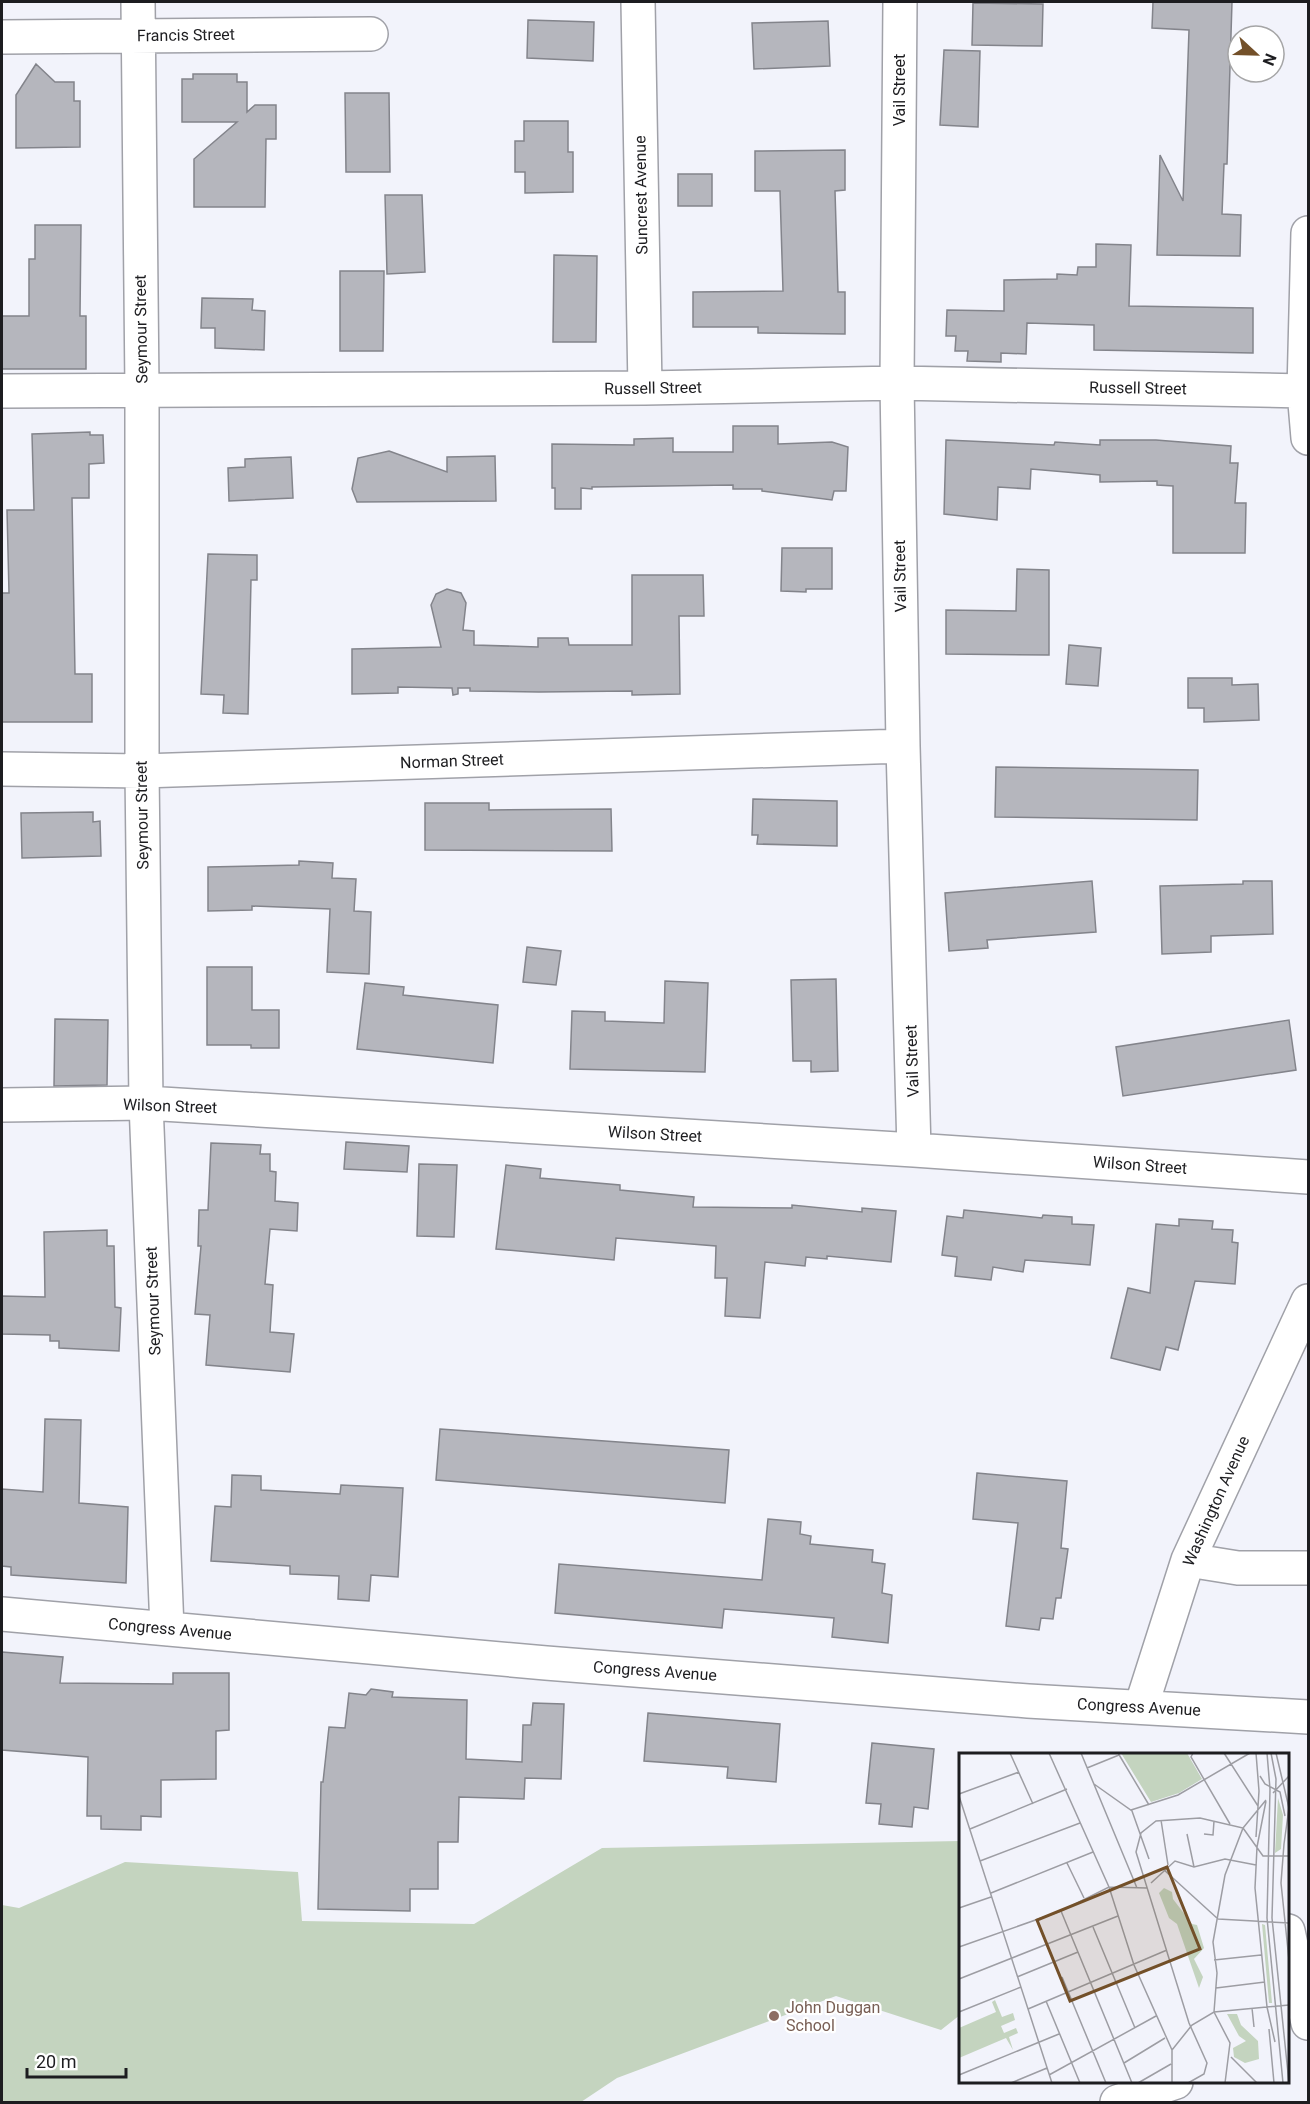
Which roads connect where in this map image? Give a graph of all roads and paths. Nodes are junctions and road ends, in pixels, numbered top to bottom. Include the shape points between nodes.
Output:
1 (138, 2) edge
2 (638, 2) edge
3 (900, 2) edge
4 (371, 34) dead end
5 (138, 36) junction
6 (2, 37) edge
7 (1308, 233) edge
8 (897, 383) junction
9 (645, 388) junction
10 (142, 389) junction
11 (2, 391) edge
12 (1304, 391) junction
13 (1308, 438) edge
14 (903, 746) junction
15 (2, 769) edge
16 (142, 771) junction
17 (146, 1103) junction
18 (2, 1105) edge
19 (915, 1150) junction
20 (1308, 1177) edge
21 (1308, 1301) edge
22 (1188, 1560) junction
23 (1308, 1568) edge
24 (2, 1614) edge
25 (166, 1629) junction
26 (1141, 1707) junction
27 (1308, 1717) edge
28 (1289, 1940) edge
29 (1308, 2023) edge
30 (1308, 2034) edge
31 (1289, 2041) edge
32 (1173, 2083) edge
33 (1117, 2103) edge

1 - 5 street, Seymour Street
2 - 9 street, Suncrest Avenue
3 - 8 street, Vail Street
4 - 5 street, Francis Street
5 - 6 street, Francis Street
5 - 10 street, Seymour Street
7 - 12 street
8 - 9 street, Russell Street
8 - 12 street, Russell Street
8 - 14 street, Vail Street
9 - 10 street, Russell Street
10 - 11 street, Russell Street
10 - 16 street, Seymour Street
12 - 13 street
14 - 16 street, Norman Street
14 - 19 street, Vail Street
15 - 16 street, Norman Street
16 - 17 street, Seymour Street
17 - 18 street, Wilson Street
17 - 19 street, Wilson Street
17 - 25 street, Seymour Street
19 - 20 street, Wilson Street
21 - 22 street, Washington Avenue
22 - 23 street via 1238,1568
22 - 26 street, Washington Avenue
24 - 25 street, Congress Avenue
25 - 26 street, Congress Avenue via 546,1663
26 - 27 street, Congress Avenue
28 - 29 street
30 - 31 street
32 - 33 street

